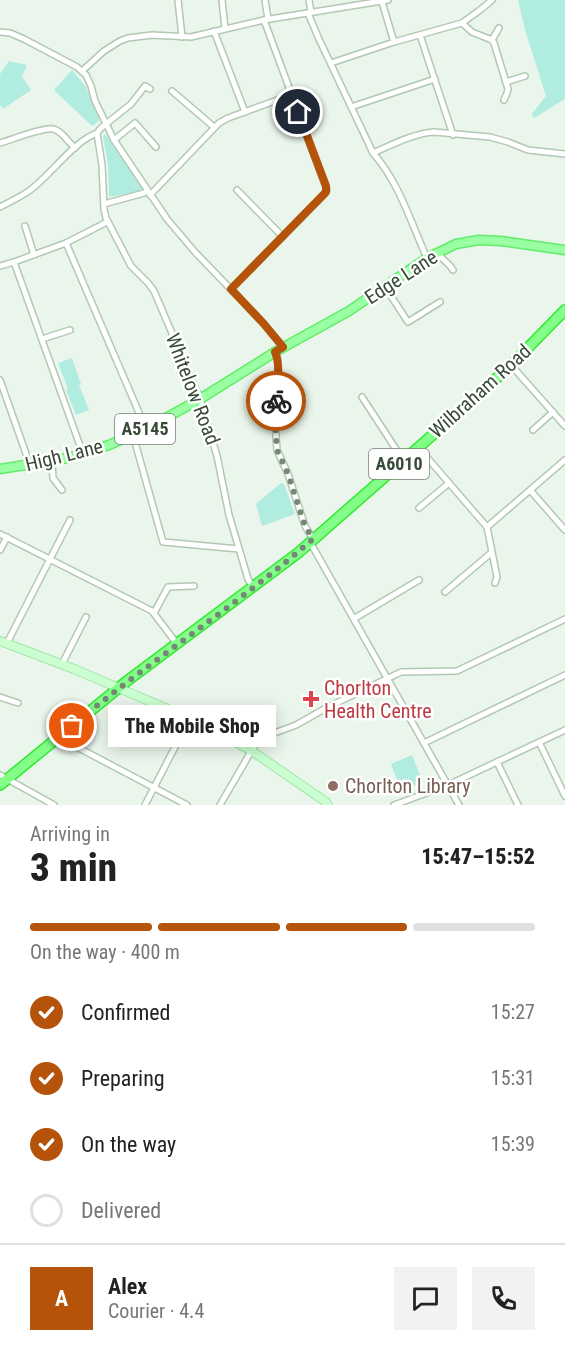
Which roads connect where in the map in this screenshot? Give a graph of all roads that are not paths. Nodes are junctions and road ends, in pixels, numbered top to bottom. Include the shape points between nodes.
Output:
1 (178, 0) edge
2 (222, 0) edge
3 (265, 0) edge
4 (309, 0) edge
5 (492, 0) edge
6 (385, 1) edge
7 (310, 13) junction
8 (266, 20) junction
9 (462, 22) junction
10 (225, 28) junction
11 (499, 28) dead end
12 (214, 32) junction
13 (0, 33) edge
14 (420, 35) junction
15 (182, 37) junction
16 (492, 40) junction
17 (394, 42) junction
18 (331, 63) junction
19 (82, 71) junction
20 (525, 76) dead end
21 (435, 79) junction
22 (506, 82) junction
23 (150, 89) dead end
24 (172, 91) dead end
25 (291, 95) junction
26 (504, 100) dead end
27 (351, 106) junction
28 (244, 112) junction
29 (106, 124) junction
30 (214, 127) junction
31 (97, 133) junction
32 (453, 135) junction
33 (114, 140) junction
34 (0, 143) edge
35 (156, 147) dead end
36 (75, 148) junction
37 (373, 153) junction
38 (565, 154) edge
39 (237, 190) dead end
40 (149, 193) junction
41 (104, 204) junction
42 (0, 207) edge
43 (107, 222) junction
44 (25, 226) dead end
45 (283, 237) junction
46 (66, 243) junction
47 (565, 250) edge
48 (437, 252) junction
49 (34, 255) junction
50 (427, 258) junction
51 (14, 262) junction
52 (0, 266) edge
53 (453, 270) dead end
54 (385, 286) junction
55 (231, 289) junction
56 (440, 302) dead end
57 (565, 310) edge
58 (70, 330) dead end
59 (42, 339) junction
60 (279, 350) junction
61 (511, 364) junction
62 (0, 380) edge
63 (362, 397) dead end
64 (200, 399) junction
65 (553, 412) junction
66 (565, 426) edge
67 (146, 429) junction
68 (533, 430) dead end
69 (133, 435) junction
70 (418, 447) junction
71 (83, 454) junction
72 (403, 460) junction
73 (565, 460) edge
74 (52, 462) junction
75 (30, 465) junction
76 (0, 469) edge
77 (448, 483) junction
78 (62, 490) dead end
79 (530, 490) junction
80 (419, 508) dead end
81 (70, 520) dead end
82 (487, 527) junction
83 (565, 530) edge
84 (0, 534) edge
85 (7, 537) junction
86 (312, 541) junction
87 (238, 549) junction
88 (0, 550) edge
89 (491, 553) junction
90 (50, 559) junction
91 (419, 580) dead end
92 (495, 583) dead end
93 (194, 586) dead end
94 (253, 588) junction
95 (445, 592) dead end
96 (154, 613) junction
97 (86, 617) dead end
98 (355, 618) junction
99 (565, 619) edge
100 (3, 642) edge
101 (177, 644) junction
102 (62, 664) junction
103 (565, 675) edge
104 (388, 679) junction
105 (119, 688) junction
106 (0, 697) edge
107 (18, 703) dead end
108 (190, 718) junction
109 (565, 730) edge
110 (58, 737) junction
111 (540, 742) junction
112 (424, 743) junction
113 (252, 751) junction
114 (497, 762) junction
115 (2, 780) edge
116 (448, 785) junction
117 (154, 788) junction
118 (565, 796) edge
119 (403, 804) edge
120 (54, 805) edge
121 (145, 805) edge
122 (187, 805) edge
123 (220, 805) edge
124 (328, 805) edge
125 (394, 805) edge
126 (459, 805) edge
127 (518, 805) edge

1 - 15 street
2 - 10 street
3 - 8 street
4 - 7 street
5 - 9 street
6 - 7 street
6 - 17 street
7 - 8 street
7 - 18 street
8 - 10 street
8 - 25 street
9 - 14 street
9 - 16 street via 472,32
10 - 12 street
11 - 16 street
12 - 15 street
12 - 28 street
13 - 19 street via 24,39
14 - 17 street
14 - 21 street
15 - 19 street via 128,38 104,51
16 - 22 street
17 - 18 street
18 - 27 street
19 - 29 street
20 - 22 street
21 - 27 street
21 - 32 street
22 - 26 street
23 - 29 street via 145,86 131,104
24 - 30 street
25 - 28 street
25 - 45 street via 327,189
27 - 37 street
28 - 30 street
29 - 31 street
29 - 33 street
30 - 40 street via 170,176
31 - 36 street
31 - 41 street, Whitelow Road
32 - 37 street via 430,132
32 - 38 street via 490,138 528,150
33 - 35 street via 135,123
33 - 40 street
34 - 36 street via 53,129
36 - 42 street via 29,191
37 - 50 street via 395,186
39 - 45 street
40 - 41 street
40 - 55 street via 178,233
41 - 43 street, Whitelow Road
43 - 46 street
43 - 64 street, Whitelow Road via 131,266 151,286
44 - 49 street
45 - 55 street
46 - 49 street
46 - 67 street
47 - 48 main road, Edge Lane / A5145 via 479,240
48 - 50 main road, Edge Lane / A5145
48 - 53 street
49 - 51 street
50 - 54 main road, Edge Lane / A5145
51 - 52 street
51 - 59 street
54 - 56 street via 408,322
54 - 60 main road, Edge Lane / A5145
55 - 60 street via 264,324
57 - 61 highway, Wilbraham Road / A6010
58 - 59 street
59 - 71 street
60 - 64 main road, High Lane / A5145
60 - 86 street via 277,450
61 - 65 street
61 - 70 highway, Wilbraham Road / A6010
62 - 75 street
63 - 72 street
64 - 67 main road, High Lane / A5145
64 - 87 street, Whitelow Road
65 - 66 street
65 - 68 street
67 - 69 main road, High Lane / A5145
69 - 71 main road, High Lane / A5145
69 - 87 street via 163,542
70 - 72 highway, Wilbraham Road / A6010
70 - 77 street
71 - 74 main road, High Lane / A5145
72 - 86 highway, Wilbraham Road / A6010
73 - 79 street
74 - 75 main road, High Lane / A5145
74 - 78 street via 53,478
75 - 76 main road, High Lane / A5145
77 - 80 street
77 - 82 street
79 - 82 street
79 - 83 street
81 - 90 street
82 - 89 street
84 - 85 street
85 - 88 street
85 - 90 street
86 - 94 highway, Wilbraham Road / A6010
86 - 98 street
87 - 94 street, Whitelow Road
89 - 92 street
89 - 95 street
90 - 96 street
90 - 100 street
91 - 98 street
93 - 96 street via 168,587
94 - 101 highway, Wilbraham Road / A6010
96 - 101 street
97 - 102 street
98 - 104 street
99 - 104 street via 457,671 401,672
100 - 102 main road
101 - 105 highway, Wilbraham Road / A6010
102 - 105 main road
103 - 112 street
104 - 112 street
104 - 113 street via 261,738
105 - 108 main road
105 - 110 highway, Wilbraham Road / A6010
106 - 107 street
108 - 113 main road
108 - 117 street
109 - 111 street
110 - 115 highway, Wilbraham Road / A6010
110 - 117 street
111 - 114 street
111 - 118 street
112 - 116 street
113 - 123 street
113 - 124 main road
114 - 116 street
114 - 127 street
115 - 120 street
116 - 119 street
116 - 126 street
117 - 121 street
117 - 122 street
119 - 125 street

